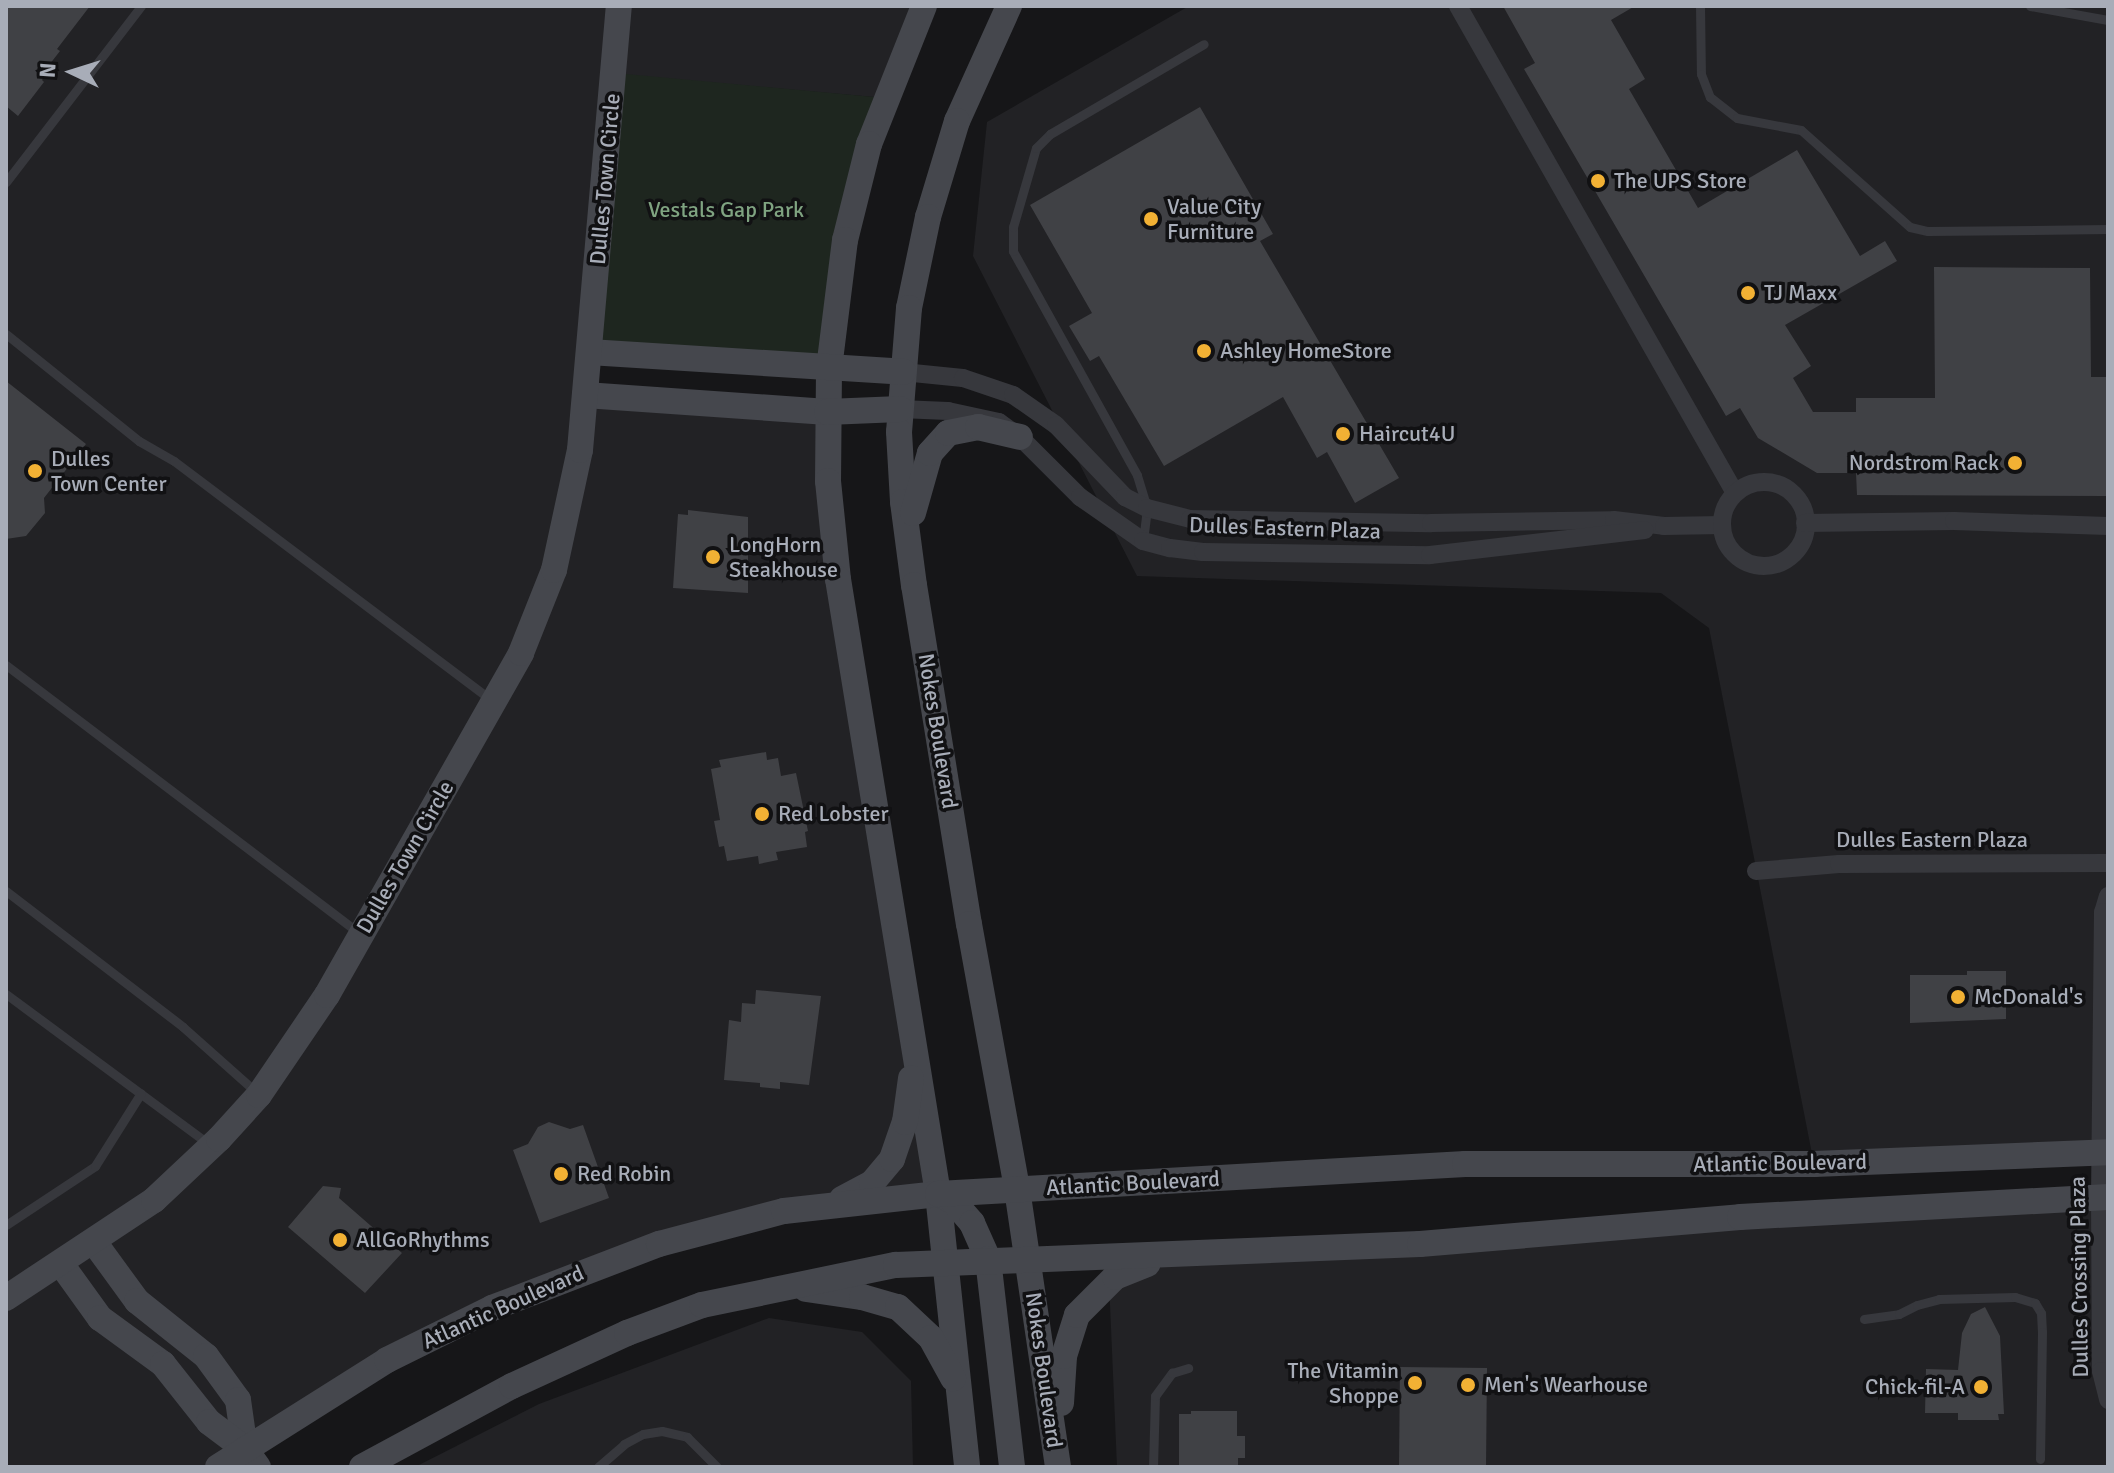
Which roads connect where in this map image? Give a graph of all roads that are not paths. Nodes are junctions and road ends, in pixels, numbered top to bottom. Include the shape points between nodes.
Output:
1 (141, 6) edge
2 (619, 6) edge
3 (924, 6) edge
4 (1009, 6) edge
5 (1458, 6) edge
6 (1700, 6) edge
7 (2030, 6) edge
8 (2108, 20) edge
9 (1204, 44) dead end
10 (6, 182) edge
11 (2108, 229) edge
12 (6, 334) edge
13 (589, 352) junction
14 (829, 369) junction
15 (903, 372) junction
16 (585, 395) junction
17 (900, 409) junction
18 (827, 412) junction
19 (1020, 437) junction
20 (1735, 493) junction
21 (1147, 508) junction
22 (1805, 523) junction
23 (1722, 525) junction
24 (1664, 526) junction
25 (2108, 526) edge
26 (907, 536) junction
27 (1143, 541) junction
28 (6, 665) edge
29 (494, 702) junction
30 (2108, 863) edge
31 (1756, 871) dead end
32 (6, 891) edge
33 (2108, 896) edge
34 (360, 934) junction
35 (6, 994) edge
36 (914, 1050) junction
37 (141, 1093) junction
38 (259, 1095) junction
39 (213, 1146) junction
40 (2104, 1152) edge
41 (1017, 1189) junction
42 (938, 1194) junction
43 (2104, 1197) edge
44 (831, 1203) junction
45 (6, 1225) edge
46 (94, 1242) junction
47 (1181, 1256) junction
48 (988, 1259) junction
49 (1028, 1259) junction
50 (946, 1261) junction
51 (61, 1264) junction
52 (785, 1286) junction
53 (6, 1298) edge
54 (1864, 1319) dead end
55 (1188, 1368) dead end
56 (2108, 1400) edge
57 (963, 1408) junction
58 (252, 1458) edge
59 (2040, 1459) dead end
60 (218, 1467) edge
61 (362, 1467) edge
62 (598, 1467) edge
63 (717, 1467) edge
64 (967, 1467) edge
65 (1012, 1467) edge
66 (1058, 1467) edge
67 (1153, 1467) edge

1 - 10 lane
2 - 13 main road, Dulles Town Circle
3 - 14 main road via 885,98 856,191 837,287
4 - 15 main road, Nokes Boulevard via 941,164 909,308
5 - 20 street
6 - 11 lane via 1701,74 1710,97 1737,118 1801,130 1910,227
7 - 8 lane
9 - 21 lane via 1050,134 1036,148 1013,227 1013,251 1137,475
12 - 29 lane via 139,441 174,461
13 - 14 main road
13 - 16 main road, Dulles Town Circle
14 - 15 main road
14 - 18 main road
15 - 17 main road, Nokes Boulevard
15 - 21 street, Dulles Eastern Plaza via 963,378 1013,395 1056,425 1125,497
16 - 18 main road
16 - 29 main road, Dulles Town Circle via 571,505 554,570
17 - 18 main road
17 - 19 street, Dulles Eastern Plaza via 979,416
17 - 26 main road, Nokes Boulevard
18 - 36 main road via 838,579
19 - 26 main road via 978,427 948,433 937,442 923,469
19 - 27 street, Dulles Eastern Plaza via 1080,497
20 - 22 street via 1750,484 1784,487 1798,498
20 - 23 street
21 - 24 street, Dulles Eastern Plaza via 1190,519 1614,520
21 - 27 lane
22 - 23 street via 1799,548 1770,566 1752,565 1737,556 1726,543
22 - 25 street
23 - 24 street, Dulles Eastern Plaza
24 - 27 street, Dulles Eastern Plaza via 1430,555 1203,552
26 - 41 main road, Nokes Boulevard
28 - 34 lane
29 - 34 main road, Dulles Town Circle
30 - 31 street, Dulles Eastern Plaza via 1839,864
32 - 38 lane via 183,1027
33 - 40 street via 2103,912
34 - 38 main road, Dulles Town Circle via 307,1028
35 - 37 lane
36 - 42 main road
36 - 44 main road via 905,1122 892,1159 872,1183
37 - 39 lane
37 - 45 lane via 95,1166
38 - 39 main road, Dulles Town Circle
39 - 46 main road, Dulles Town Circle via 154,1200
40 - 41 main road, Atlantic Boulevard via 1814,1164 1465,1164
40 - 43 street, Dulles Crossing Plaza
41 - 42 main road, Atlantic Boulevard
41 - 49 main road, Nokes Boulevard
42 - 44 main road, Atlantic Boulevard
42 - 48 main road via 967,1216
42 - 50 main road
43 - 47 main road
43 - 56 street, Dulles Crossing Plaza via 2101,1371
44 - 58 main road, Atlantic Boulevard via 659,1244 557,1280 387,1360
46 - 51 main road, Dulles Town Circle
46 - 58 main road via 137,1301 184,1335 222,1378 238,1400
47 - 49 main road
47 - 66 main road via 1129,1269 1100,1289 1077,1315 1064,1356
48 - 49 main road
48 - 50 main road
48 - 65 main road
49 - 66 main road, Nokes Boulevard
50 - 52 main road
50 - 57 main road
51 - 53 main road, Dulles Town Circle
51 - 58 main road via 100,1318 163,1364 209,1422
52 - 57 main road via 898,1307 945,1358
52 - 61 main road via 702,1305 627,1333 512,1386
54 - 59 lane via 1899,1314 1939,1299 2015,1297 2035,1303 2042,1332
55 - 67 lane via 1172,1373 1155,1396
57 - 64 main road
58 - 60 main road, Atlantic Boulevard
62 - 63 lane via 624,1444 662,1431 687,1437

